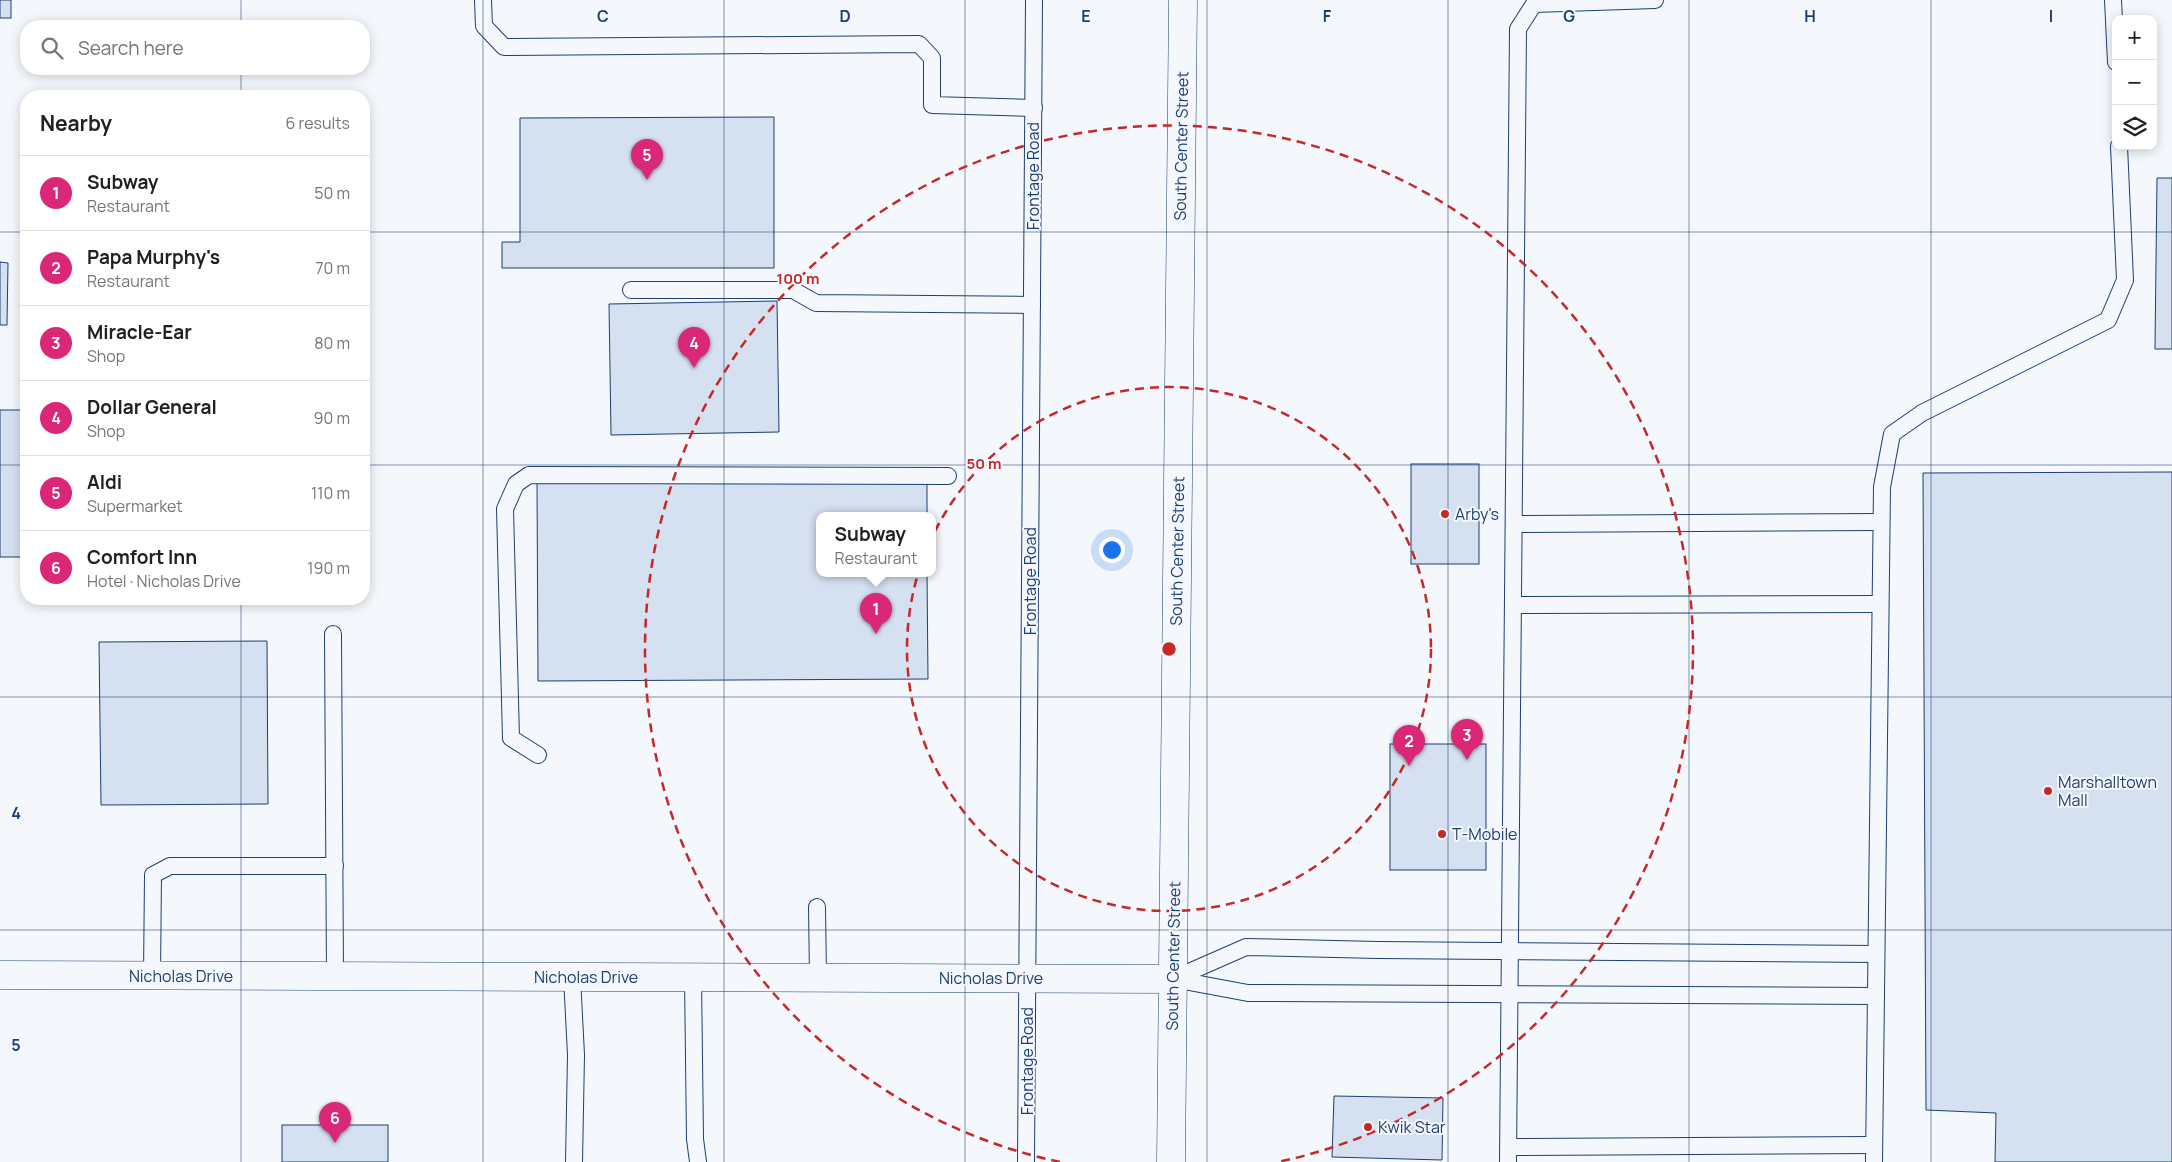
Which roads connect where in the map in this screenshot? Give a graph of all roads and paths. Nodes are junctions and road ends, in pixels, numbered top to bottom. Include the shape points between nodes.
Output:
1 (483, 0) edge
2 (1034, 0) edge
3 (1183, 0) edge
4 (1655, 0) edge
5 (2113, 0) edge
6 (2116, 60) edge
7 (1034, 108) junction
8 (2120, 150) edge
9 (631, 290) dead end
10 (1032, 305) junction
11 (948, 476) dead end
12 (1881, 522) junction
13 (1515, 524) junction
14 (1880, 604) junction
15 (1514, 605) junction
16 (333, 634) dead end
17 (538, 755) dead end
18 (335, 866) junction
19 (818, 907) dead end
20 (1511, 951) junction
21 (1876, 954) junction
22 (0, 975) edge
23 (152, 976) junction
24 (335, 976) junction
25 (572, 977) junction
26 (692, 978) junction
27 (818, 978) junction
28 (1028, 978) junction
29 (1173, 979) junction
30 (1511, 994) junction
31 (1876, 996) junction
32 (1874, 1145) junction
33 (1508, 1154) edge
34 (574, 1162) edge
35 (698, 1162) edge
36 (1026, 1162) edge
37 (1172, 1162) edge
38 (1874, 1162) edge

1 - 7 lane via 484,26 504,47 919,44 932,58 932,106
2 - 7 lane, Frontage Road
3 - 29 street, South Center Street
4 - 13 lane via 1534,4 1518,29
5 - 6 lane
7 - 10 lane, Frontage Road
8 - 12 lane via 2126,280 2108,320 1922,413 1892,434 1882,487
9 - 10 lane via 793,290 816,303
10 - 28 lane, Frontage Road
11 - 17 lane via 529,476 516,484 505,509 511,738
12 - 13 lane
12 - 14 lane
13 - 15 lane
14 - 15 lane
14 - 21 lane
15 - 20 lane
16 - 18 lane
18 - 23 lane via 170,866 153,874
18 - 24 lane
19 - 27 lane
20 - 21 lane
20 - 29 lane via 1246,947
20 - 30 lane
21 - 31 lane
22 - 23 street, Nicholas Drive
23 - 24 street, Nicholas Drive
24 - 25 street, Nicholas Drive
25 - 26 street, Nicholas Drive
25 - 34 lane via 576,1055
26 - 27 street, Nicholas Drive
26 - 35 lane
27 - 28 street, Nicholas Drive
28 - 29 street, Nicholas Drive
28 - 36 lane, Frontage Road
29 - 30 lane via 1248,993
29 - 37 street, South Center Street
30 - 31 lane
30 - 33 lane
31 - 32 lane
32 - 33 lane
32 - 38 lane

